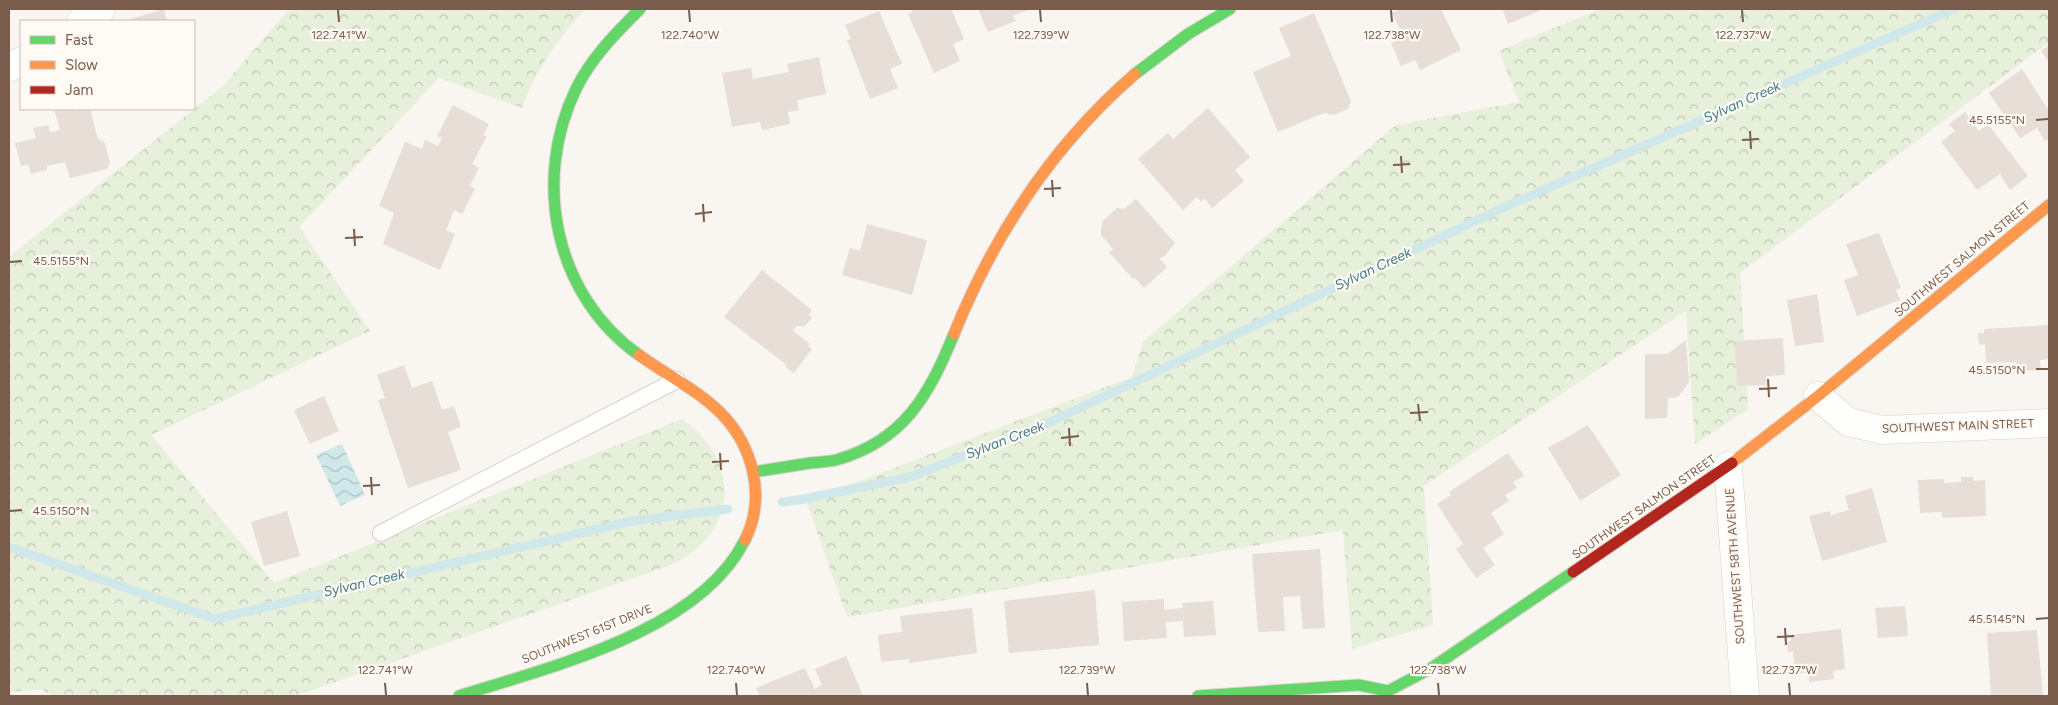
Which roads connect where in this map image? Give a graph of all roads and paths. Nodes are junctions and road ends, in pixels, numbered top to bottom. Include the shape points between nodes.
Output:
1 (101, 9) edge
2 (640, 9) edge
3 (1226, 10) edge
4 (83, 20) edge
5 (20, 62) edge
6 (9, 68) edge
7 (2049, 205) edge
8 (677, 380) junction
9 (1818, 396) junction
10 (2049, 423) edge
11 (1728, 466) junction
12 (753, 472) junction
13 (381, 533) dead end
14 (1388, 694) edge
15 (459, 696) edge
16 (1198, 696) edge
17 (1745, 696) edge

1 - 4 street
2 - 8 street, SOUTHWEST 61ST DRIVE via 612,39 576,88 553,159 553,205 558,236 585,298 622,342
3 - 12 street via 1150,60 1123,82 1050,161 1010,221 975,285 928,390 908,418 878,442 838,460
5 - 6 street
7 - 9 street, SOUTHWEST SALMON STREET
8 - 12 street, SOUTHWEST 61ST DRIVE via 724,415 736,430
8 - 13 lane
9 - 10 street, SOUTHWEST MAIN STREET via 1848,422 1883,430
9 - 11 street, SOUTHWEST SALMON STREET
11 - 14 street, SOUTHWEST SALMON STREET via 1500,623
11 - 17 street, SOUTHWEST 58TH AVENUE
12 - 15 street, SOUTHWEST 61ST DRIVE via 755,510 741,549 716,580 695,599 624,637 555,665
14 - 16 street, SOUTHWEST SALMON STREET via 1359,685

